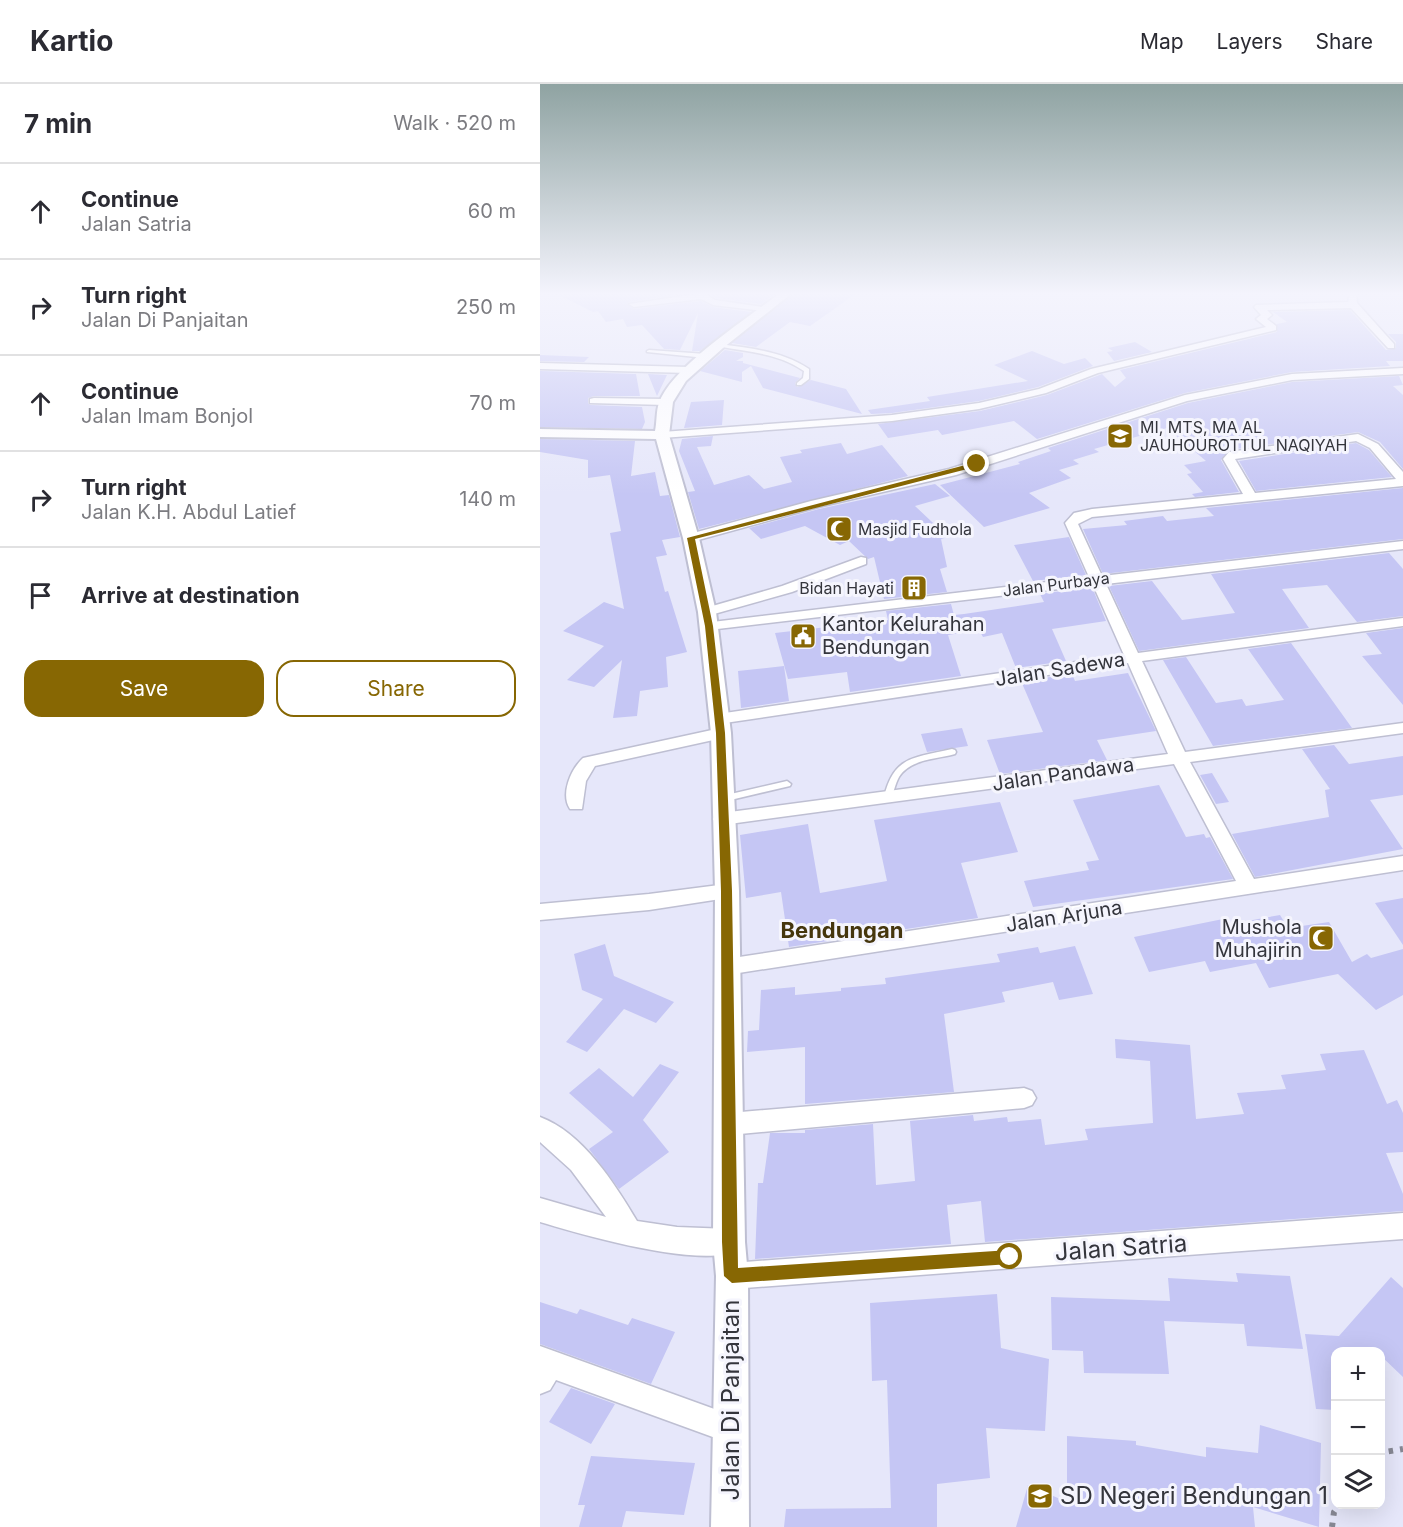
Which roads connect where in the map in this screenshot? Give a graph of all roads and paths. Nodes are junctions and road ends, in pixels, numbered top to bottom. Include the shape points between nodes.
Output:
1 (701, 360) edge
2 (792, 360) edge
3 (1139, 360) edge
4 (540, 366) edge
5 (689, 370) junction
6 (1403, 371) edge
7 (799, 384) dead end
8 (594, 401) dead end
9 (666, 402) junction
10 (540, 433) edge
11 (662, 435) junction
12 (1403, 480) edge
13 (1252, 498) junction
14 (691, 538) junction
15 (1403, 545) edge
16 (861, 561) dead end
17 (1095, 580) junction
18 (708, 619) junction
19 (1403, 622) edge
20 (1132, 658) junction
21 (719, 726) junction
22 (1403, 728) edge
23 (952, 752) dead end
24 (1179, 758) junction
25 (787, 784) dead end
26 (888, 797) junction
27 (576, 806) dead end
28 (722, 809) junction
29 (1403, 863) edge
30 (1249, 888) junction
31 (727, 891) junction
32 (540, 912) edge
33 (726, 968) junction
34 (1024, 1098) dead end
35 (729, 1124) junction
36 (540, 1128) edge
37 (540, 1210) edge
38 (1403, 1226) edge
39 (630, 1233) junction
40 (729, 1242) junction
41 (732, 1276) junction
42 (543, 1368) edge
43 (732, 1429) junction
44 (1403, 1449) edge
45 (1383, 1455) edge
46 (1336, 1509) edge
47 (730, 1527) edge
48 (1332, 1527) edge

1 - 5 street
2 - 7 lane via 807,370 806,379
3 - 11 street via 979,406 892,418
4 - 5 street
5 - 9 street
6 - 14 street via 1292,378 1185,398 952,471
8 - 9 street
9 - 11 street
10 - 11 street
11 - 14 street, Jalan Di Panjaitan
12 - 13 street
12 - 13 street via 1374,446 1358,437 1233,454 1229,459
13 - 17 street via 1079,516 1071,523
14 - 18 street, Jalan Di Panjaitan
15 - 17 street, Jalan Purbaya
16 - 18 street
17 - 18 street, Jalan Purbaya
17 - 20 street
18 - 21 street, Jalan Di Panjaitan
19 - 20 street, Jalan Sadewa
20 - 21 street, Jalan Sadewa
20 - 24 street
21 - 27 street, Jalan Sadewa via 590,762 577,780
21 - 28 street, Jalan Di Panjaitan
22 - 24 street, Jalan Pandawa
23 - 26 lane via 905,764 891,778
24 - 26 street, Jalan Pandawa
24 - 30 street
25 - 28 lane
26 - 28 street, Jalan Pandawa
28 - 31 street, Jalan Di Panjaitan
29 - 30 street, Jalan Arjuna
30 - 33 street, Jalan Arjuna
31 - 32 street
31 - 33 street, Jalan Di Panjaitan
33 - 35 street, Jalan Di Panjaitan
34 - 35 street
35 - 40 street, Jalan Di Panjaitan
36 - 39 street via 593,1176
37 - 39 street
38 - 41 street, Jalan Satria
39 - 40 street
40 - 41 street, Jalan Di Panjaitan
41 - 43 street, Jalan Di Panjaitan
42 - 43 street
43 - 47 street, Jalan Di Panjaitan
44 - 45 path
46 - 48 path

